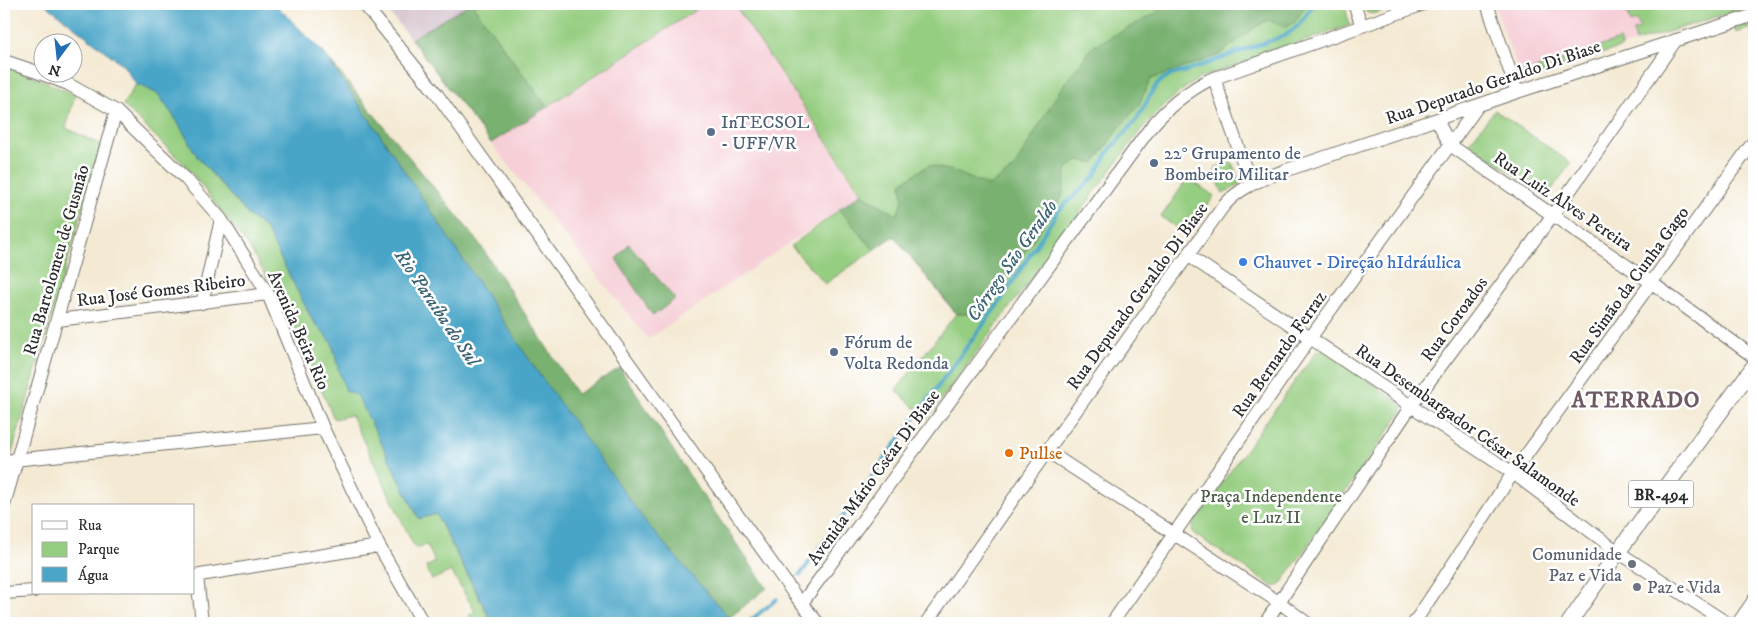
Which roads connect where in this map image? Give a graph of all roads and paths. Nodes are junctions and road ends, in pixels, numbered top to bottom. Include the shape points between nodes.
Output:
1 (364, 4) edge
2 (1354, 4) edge
3 (1424, 4) edge
4 (1487, 4) edge
5 (1754, 14) edge
6 (1362, 26) junction
7 (1676, 40) junction
8 (4, 62) edge
9 (1214, 78) junction
10 (1517, 92) junction
11 (1478, 106) junction
12 (116, 111) junction
13 (1437, 120) junction
14 (1754, 141) edge
15 (1450, 145) junction
16 (1251, 185) junction
17 (1552, 216) junction
18 (221, 220) junction
19 (1189, 256) junction
20 (1652, 283) junction
21 (268, 294) junction
22 (202, 303) junction
23 (58, 320) junction
24 (1312, 337) junction
25 (1754, 357) edge
26 (1754, 366) edge
27 (1411, 406) junction
28 (323, 428) junction
29 (1046, 451) junction
30 (17, 459) junction
31 (4, 461) edge
32 (1513, 473) junction
33 (4, 505) edge
34 (1174, 535) junction
35 (379, 546) junction
36 (1618, 552) junction
37 (195, 576) edge
38 (32, 590) edge
39 (4, 593) edge
40 (798, 599) junction
41 (1754, 600) edge
42 (1280, 603) junction
43 (202, 623) edge
44 (423, 623) edge
45 (818, 623) edge
46 (926, 623) edge
47 (1112, 623) edge
48 (1265, 623) edge
49 (1307, 623) edge
50 (1414, 623) edge
51 (1569, 623) edge
52 (1727, 623) edge
53 (1738, 623) edge

1 - 40 street via 436,92
2 - 6 street
3 - 6 street, Avenida Mário Cséar Di Biase
4 - 10 street
5 - 7 street, Rua Deputado Geraldo Di Biase
6 - 9 street, Avenida Mário Cséar Di Biase
7 - 10 street, Rua Deputado Geraldo Di Biase
7 - 17 street, Rua Coroados
8 - 12 street, Avenida Beira Rio via 68,84
9 - 16 street
9 - 40 street, Avenida Mário Cséar Di Biase via 1184,96 1151,127
10 - 11 street, Rua Deputado Geraldo Di Biase
11 - 13 street, Rua Deputado Geraldo Di Biase
11 - 15 street, Rua Bernardo Ferraz
12 - 18 street, Avenida Beira Rio via 186,179
12 - 23 street, Rua Bartolomeu de Gusmão
13 - 15 street
13 - 16 street, Rua Deputado Geraldo Di Biase
14 - 20 street, Rua Simão da Cunha Gago
15 - 17 street, Rua Luiz Alves Pereira
15 - 24 street, Rua Bernardo Ferraz
16 - 19 street, Rua Deputado Geraldo Di Biase via 1225,204
17 - 20 street, Rua Luiz Alves Pereira
17 - 27 street, Rua Coroados
18 - 21 street, Avenida Beira Rio
18 - 22 street
19 - 24 street, Rua Desembargador César Salamonde
19 - 29 street, Rua Deputado Geraldo Di Biase
20 - 25 street, Rua Luiz Alves Pereira
20 - 32 street, Rua Simão da Cunha Gago
21 - 22 street, Rua José Gomes Ribeiro
21 - 28 street, Avenida Beira Rio
22 - 23 street, Rua José Gomes Ribeiro
23 - 30 street, Rua Bartolomeu de Gusmão
24 - 27 street, Rua Desembargador César Salamonde
24 - 34 street, Rua Bernardo Ferraz
26 - 36 main road, BR-494
27 - 32 street, Rua Desembargador César Salamonde
27 - 42 street, Rua Coroados
28 - 30 street
28 - 35 street, Avenida Beira Rio
29 - 34 street
29 - 46 street, Rua Deputado Geraldo Di Biase
30 - 31 street
30 - 33 street, Rua Bartolomeu de Gusmão
32 - 36 street, Rua Desembargador César Salamonde
32 - 50 street, Rua Simão da Cunha Gago
34 - 42 street
34 - 47 street, Rua Bernardo Ferraz
35 - 37 street
35 - 44 street, Avenida Beira Rio
36 - 51 main road, BR-494
36 - 52 street, Rua Desembargador César Salamonde
37 - 43 street
38 - 39 street
40 - 45 street
41 - 53 street
42 - 48 street, Rua Coroados
42 - 49 street

